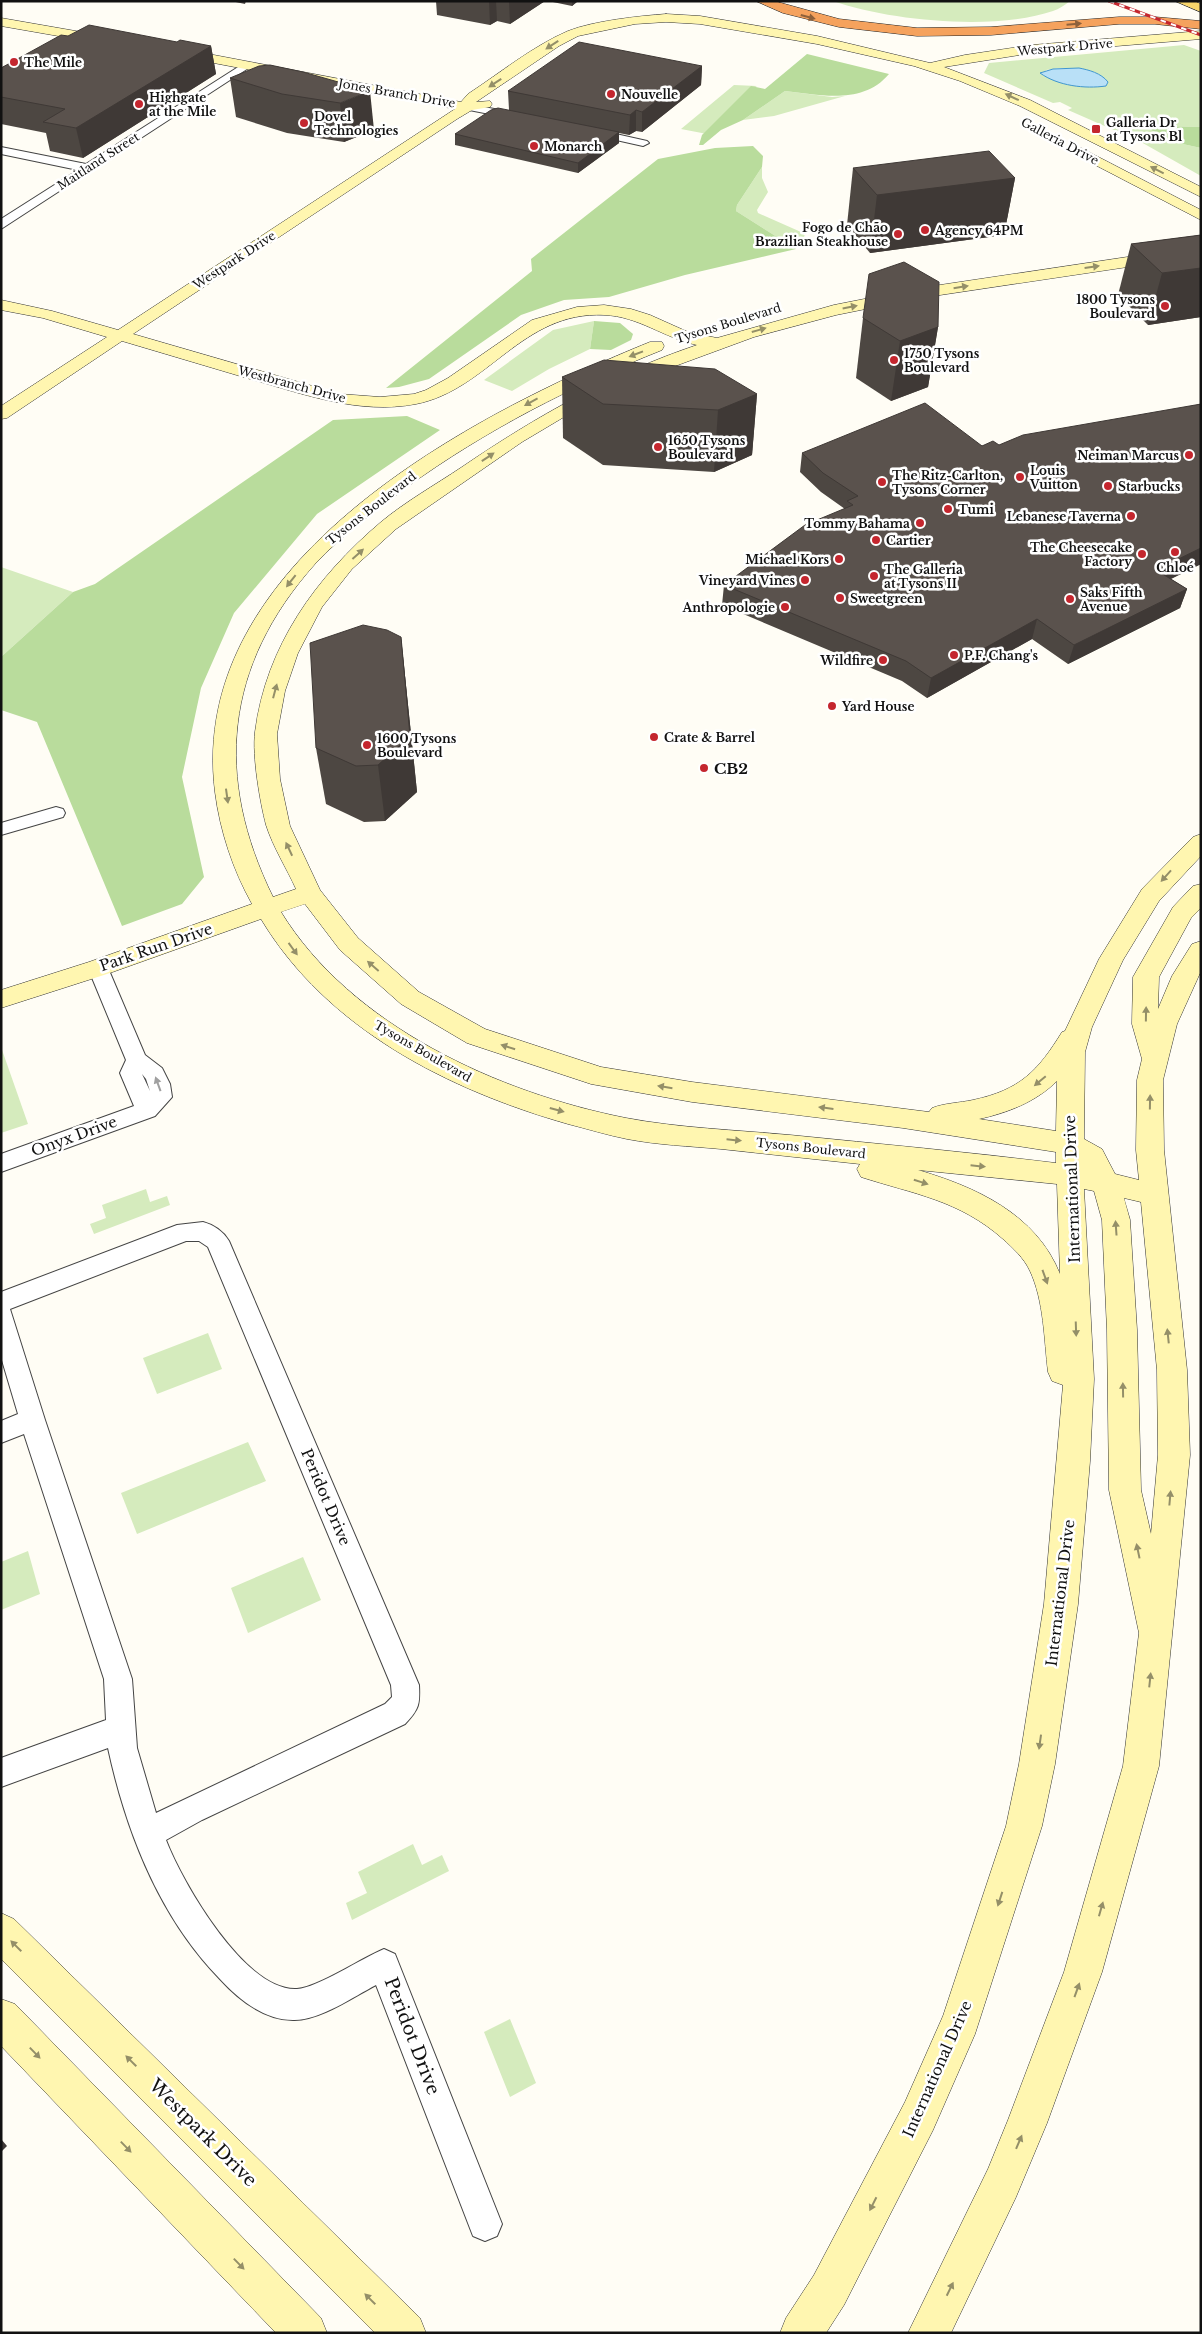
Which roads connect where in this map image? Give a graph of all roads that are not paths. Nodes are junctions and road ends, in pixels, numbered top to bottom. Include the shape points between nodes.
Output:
1 (762, 1) edge
2 (1181, 1) edge
3 (1201, 8) edge
4 (849, 12) dead end
5 (1068, 12) dead end
6 (1, 22) edge
7 (1201, 25) edge
8 (743, 27) junction
9 (591, 29) junction
10 (1201, 34) edge
11 (92, 38) junction
12 (122, 43) edge
13 (77, 46) edge
14 (858, 49) junction
15 (1029, 49) junction
16 (160, 50) edge
17 (565, 52) edge
18 (975, 57) junction
19 (246, 65) junction
20 (930, 67) junction
21 (536, 71) edge
22 (917, 73) junction
23 (988, 87) junction
24 (988, 103) dead end
25 (468, 106) junction
26 (532, 119) edge
27 (577, 129) edge
28 (643, 143) dead end
29 (1069, 146) dead end
30 (1, 150) edge
31 (87, 168) junction
32 (1201, 193) edge
33 (1201, 216) edge
34 (1, 225) edge
35 (1201, 236) edge
36 (1201, 251) edge
37 (830, 295) dead end
38 (1, 305) edge
39 (714, 325) dead end
40 (120, 336) junction
41 (682, 346) junction
42 (1, 414) edge
43 (56, 813) dead end
44 (1, 829) edge
45 (1201, 842) edge
46 (1201, 892) edge
47 (310, 893) junction
48 (265, 910) junction
49 (1201, 950) edge
50 (98, 968) junction
51 (1, 999) edge
52 (1079, 1027) junction
53 (1154, 1062) junction
54 (874, 1114) junction
55 (772, 1144) junction
56 (1070, 1144) junction
57 (1, 1163) edge
58 (1070, 1176) junction
59 (1106, 1183) junction
60 (1154, 1194) junction
61 (1, 1302) edge
62 (1, 1315) edge
63 (32, 1420) junction
64 (1, 1432) edge
65 (1074, 1461) junction
66 (1156, 1633) junction
67 (119, 1730) junction
68 (1, 1773) edge
69 (150, 1833) junction
70 (1, 1932) edge
71 (1, 2018) edge
72 (485, 2224) dead end
73 (306, 2333) edge
74 (405, 2333) edge
75 (802, 2333) edge
76 (929, 2333) edge

1 -> 7 highway via 835,23 908,32 987,32 1140,20
2 - 3 main road
4 - 5 highway via 912,22 973,25 1027,22
6 - 11 street
8 - 9 street, Westpark Drive via 666,18 628,20
8 - 14 street, Westpark Drive
8 - 22 street, Westpark Drive via 779,41
9 - 17 street
9 -> 25 street, Westpark Drive via 554,43 473,97
10 - 15 street, Westpark Drive
11 - 12 street
11 - 13 street
14 - 15 street via 915,52
14 - 20 street, Westpark Drive
15 - 18 street, Westpark Drive
16 - 19 street, Jones Branch Drive
18 - 20 street, Westpark Drive
18 - 23 street via 964,65 962,71
19 - 25 street, Jones Branch Drive
19 - 31 street, Maitland Street
20 - 22 street, Westpark Drive
20 - 23 street, Galleria Drive
21 - 25 street, Westpark Drive via 488,102
22 - 24 street
32 -> 23 street, Galleria Drive
25 - 26 street, Jones Branch Drive
25 - 40 street, Westpark Drive
27 - 28 street
29 - 33 street, Galleria Drive
30 - 31 street
31 - 34 street, Maitland Street
35 - 37 street
41 -> 36 street, Tysons Boulevard via 716,343 810,316 886,300
38 - 40 street, Westbranch Drive via 46,314
39 - 41 street, Tysons Boulevard
40 - 41 street, Westbranch Drive via 318,394 362,402 398,401 432,394 538,323 564,314 595,310 626,313 646,319
40 - 42 street, Westpark Drive
47 -> 41 street, Tysons Boulevard via 278,826 268,779 266,734 274,691 288,652 313,605 344,565 389,525 563,410
41 -> 48 street, Tysons Boulevard via 606,365 541,396 429,463 332,538 304,564 282,593 267,614 238,678 228,708 224,741 224,775 229,808 243,860
43 - 44 street
45 -> 52 street, International Drive via 1150,895 1110,960
53 -> 46 street via 1146,1024 1146,977 1182,913
47 - 48 street, Park Run Drive
54 -> 47 street, Tysons Boulevard via 692,1092 600,1077 476,1036 403,992 349,944
48 - 50 street, Park Run Drive
48 -> 55 street, Tysons Boulevard via 300,959 356,1010 406,1043 481,1084 521,1100 626,1128
49 - 53 street via 1185,976 1164,1024
50 - 51 street, Park Run Drive
50 - 57 street, Onyx Drive via 137,1060 131,1073 146,1110
52 -> 54 street via 1046,1076 1019,1096 978,1110 957,1113 932,1116
52 - 56 street, International Drive via 1072,1052
60 -> 53 street via 1149,1122
54 - 56 street, Tysons Boulevard
55 -> 58 street, Tysons Boulevard
55 -> 65 street via 922,1181 954,1193 997,1215 1033,1251 1046,1274 1052,1297
56 - 58 street, International Drive
56 - 59 street via 1092,1157
58 - 59 street, Tysons Boulevard
58 -> 65 street, International Drive via 1079,1379
59 - 60 street, Tysons Boulevard
66 -> 59 street via 1125,1490 1116,1220
66 -> 60 street via 1174,1455 1172,1370
61 - 69 street, Peridot Drive via 185,1232 203,1231 217,1241 406,1685 406,1702 395,1714
62 - 63 street, Peridot Drive
63 - 64 street
63 - 67 street, Peridot Drive via 118,1679 122,1703
65 -> 75 street, International Drive via 1061,1604 1037,1764 1024,1826 962,2020 911,2131
76 -> 66 street via 1002,2183 1083,1972 1141,1766
67 - 68 street
67 - 69 street, Peridot Drive
69 - 72 street, Peridot Drive via 171,1887 194,1924 227,1966 260,1994 299,2006 384,1964
74 -> 70 street, Westpark Drive
71 -> 73 street

